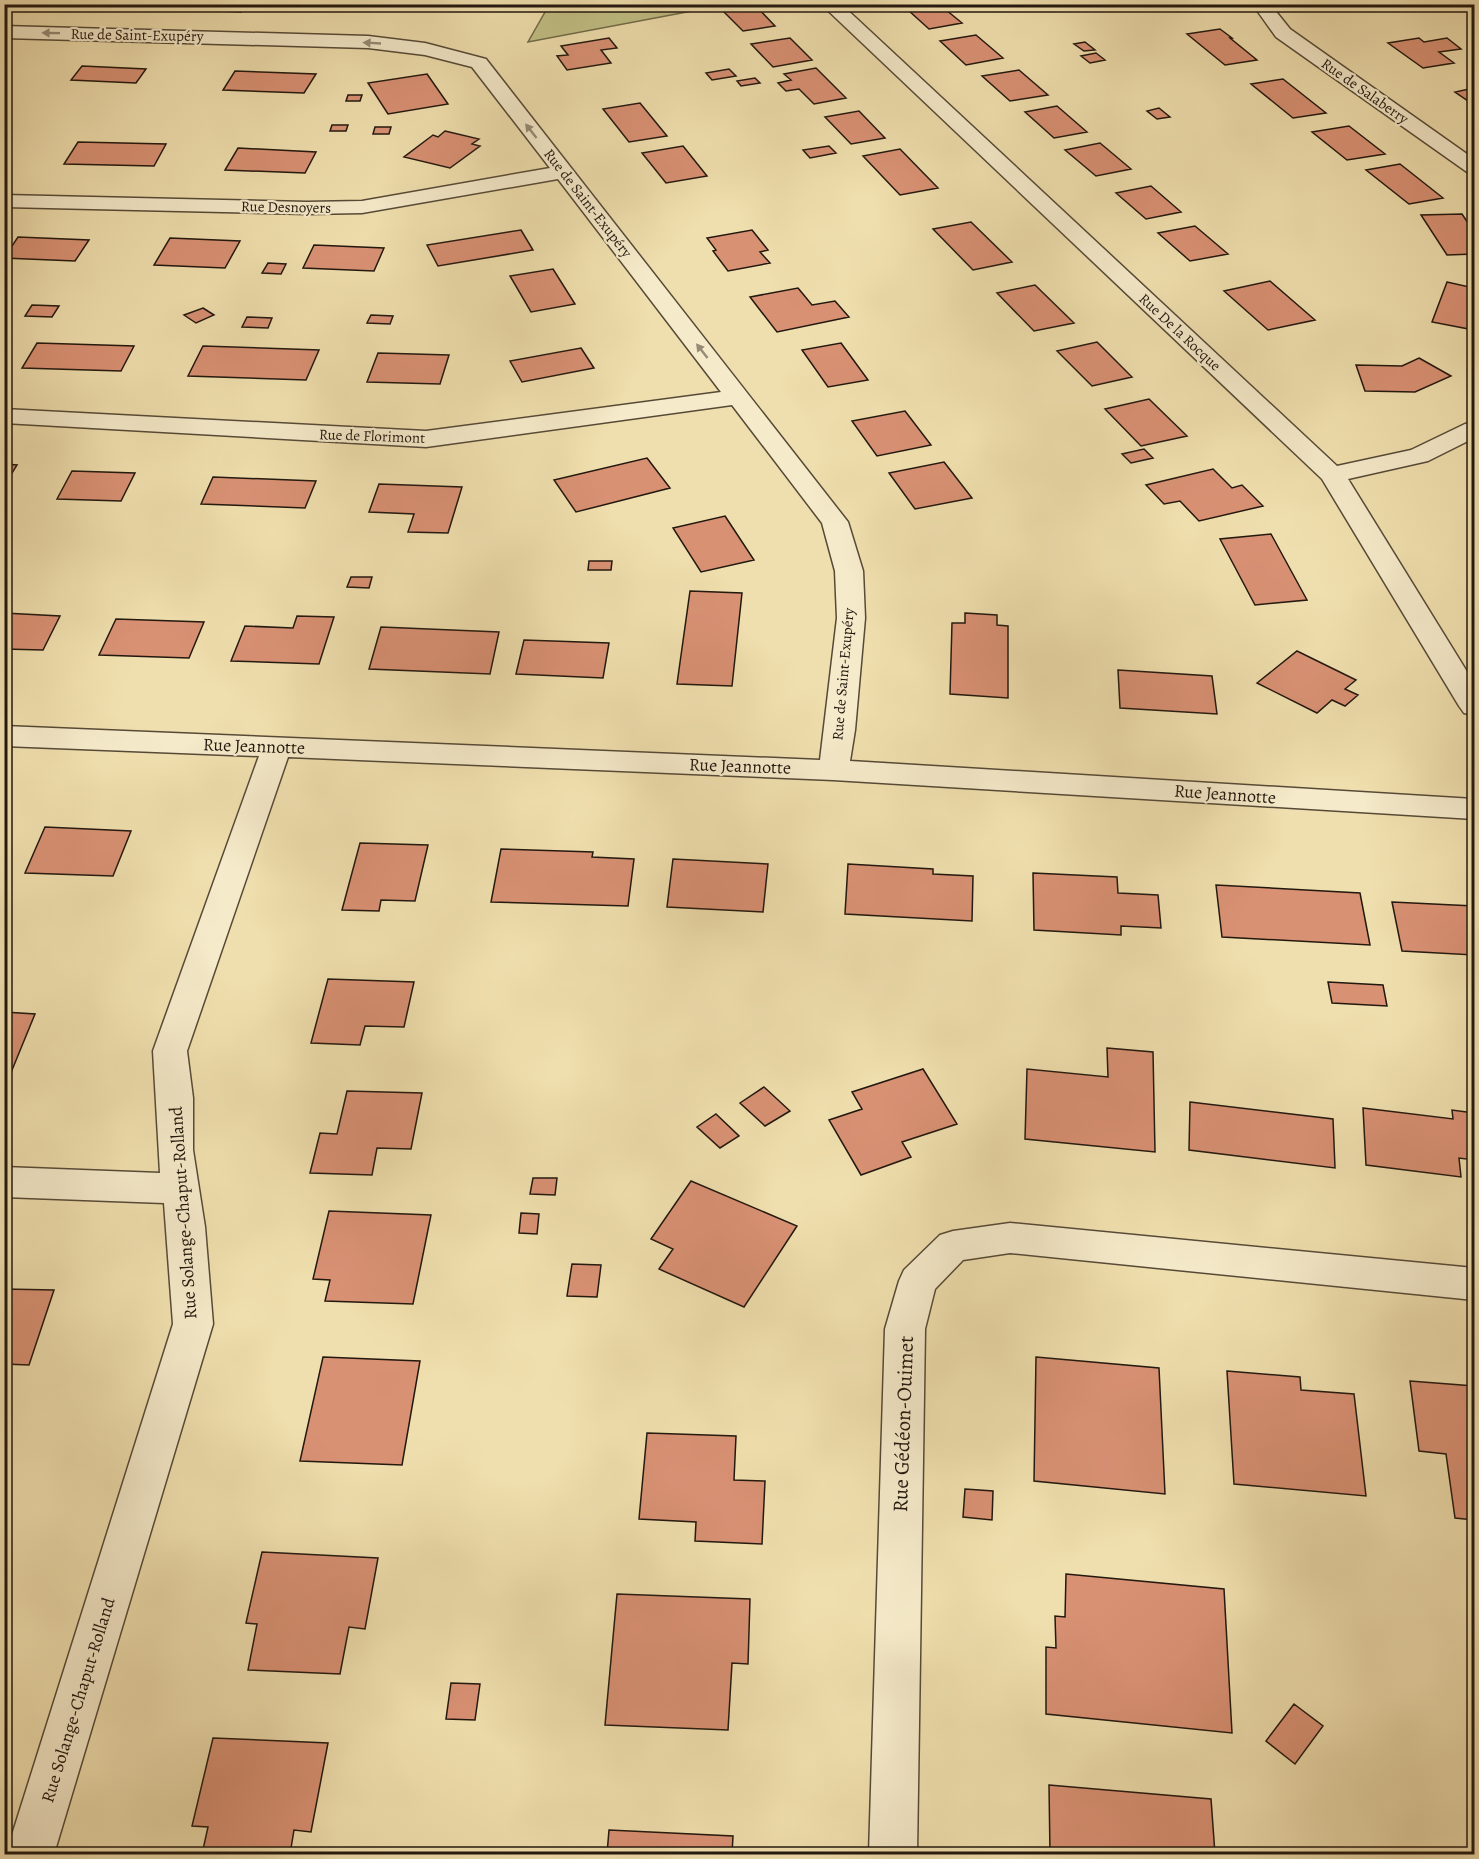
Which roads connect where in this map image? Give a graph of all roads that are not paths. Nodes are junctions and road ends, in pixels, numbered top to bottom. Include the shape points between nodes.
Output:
1 (830, 4) edge
2 (1265, 4) edge
3 (4, 32) edge
4 (1474, 168) edge
5 (564, 172) junction
6 (4, 201) edge
7 (738, 398) junction
8 (4, 416) edge
9 (1474, 429) edge
10 (1332, 475) junction
11 (1474, 706) edge
12 (4, 736) edge
13 (277, 747) junction
14 (833, 770) junction
15 (1474, 809) edge
16 (4, 1182) edge
17 (180, 1189) junction
18 (1474, 1284) edge
19 (30, 1854) edge
20 (893, 1854) edge

1 - 10 street, Rue De la Rocque
2 - 4 street, Rue de Salaberry via 1283,33
5 -> 3 street, Rue de Saint-Exupéry via 479,63 450,52 392,44 292,39
5 - 6 street, Rue Desnoyers via 362,207
7 -> 5 street, Rue de Saint-Exupéry
7 - 8 street, Rue de Florimont via 426,439
7 - 14 street, Rue de Saint-Exupéry via 835,522 849,571 851,618
9 - 10 street via 1419,456
10 - 11 street, Rue De la Rocque
12 - 13 street, Rue Jeannotte
13 - 14 street, Rue Jeannotte
13 - 17 street, Rue Solange-Chaput-Rolland via 170,1051
14 - 15 street, Rue Jeannotte
16 - 17 street
17 - 19 street, Rue Solange-Chaput-Rolland via 193,1324
18 - 20 street, Rue Gédéon-Ouimet via 1010,1238 953,1246 918,1281 905,1329

